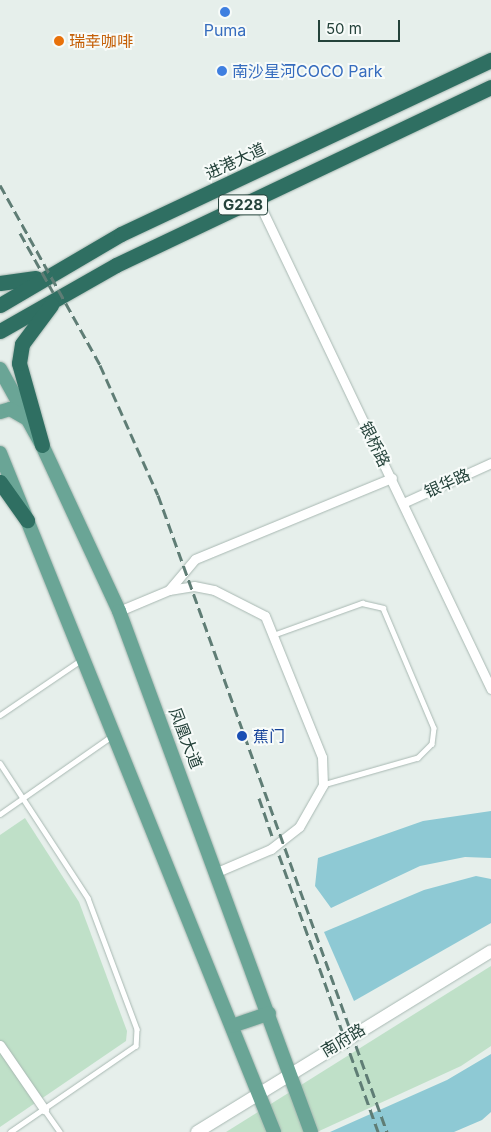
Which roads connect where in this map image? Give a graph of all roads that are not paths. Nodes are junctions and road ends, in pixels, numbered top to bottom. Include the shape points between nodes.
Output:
1 (491, 60) edge
2 (491, 87) edge
3 (257, 198) junction
4 (45, 276) junction
5 (0, 284) edge
6 (57, 296) junction
7 (0, 305) edge
8 (0, 331) edge
9 (0, 369) edge
10 (0, 412) edge
11 (30, 420) junction
12 (42, 445) junction
13 (0, 453) edge
14 (491, 463) edge
15 (392, 478) junction
16 (0, 482) edge
17 (403, 502) junction
18 (27, 520) junction
19 (169, 590) junction
20 (119, 610) junction
21 (273, 635) junction
22 (84, 658) junction
23 (491, 689) edge
24 (0, 716) edge
25 (116, 733) junction
26 (0, 763) edge
27 (323, 785) junction
28 (23, 798) junction
29 (0, 814) edge
30 (217, 872) junction
31 (491, 951) edge
32 (269, 1013) junction
33 (232, 1026) junction
34 (0, 1045) edge
35 (290, 1072) junction
36 (260, 1094) junction
37 (44, 1109) junction
38 (311, 1130) edge
39 (11, 1132) edge
40 (60, 1132) edge
41 (197, 1132) edge
42 (274, 1132) edge

1 - 4 highway, 进港大道 / G228 via 121,234
2 - 3 highway, G228
3 - 6 highway, G228
3 - 15 street, 银桥路
4 - 5 highway
4 - 7 highway, 进港大道 / G228
6 - 8 highway, G228
6 - 12 highway via 22,344 19,363
9 - 11 main road, 凤凰大道
10 - 11 main road via 10,409
11 - 12 main road, 凤凰大道
12 - 20 main road, 凤凰大道
13 - 18 main road
14 - 17 street, 银华路
15 - 17 street, 银桥路
15 - 19 street via 195,559
16 - 18 highway
17 - 23 street, 银桥路
18 - 22 main road
19 - 20 street
19 - 21 street via 194,586 246,604 265,616
20 - 30 main road, 凤凰大道
21 - 27 street via 322,757
21 - 27 lane via 362,603 383,608 434,728 432,744 418,758
22 - 24 lane
22 - 25 main road
25 - 28 lane
25 - 33 main road
26 - 28 lane
27 - 30 street via 313,808 287,838
28 - 29 lane
28 - 37 lane via 88,898 137,1029 136,1046
30 - 32 main road, 凤凰大道
31 - 35 street, 南府路
32 - 33 main road
32 - 35 main road, 凤凰大道
33 - 36 main road
34 - 37 street
35 - 36 street, 南府路
35 - 38 main road, 凤凰大道
36 - 41 street, 南府路
36 - 42 main road
37 - 39 lane
37 - 40 lane

